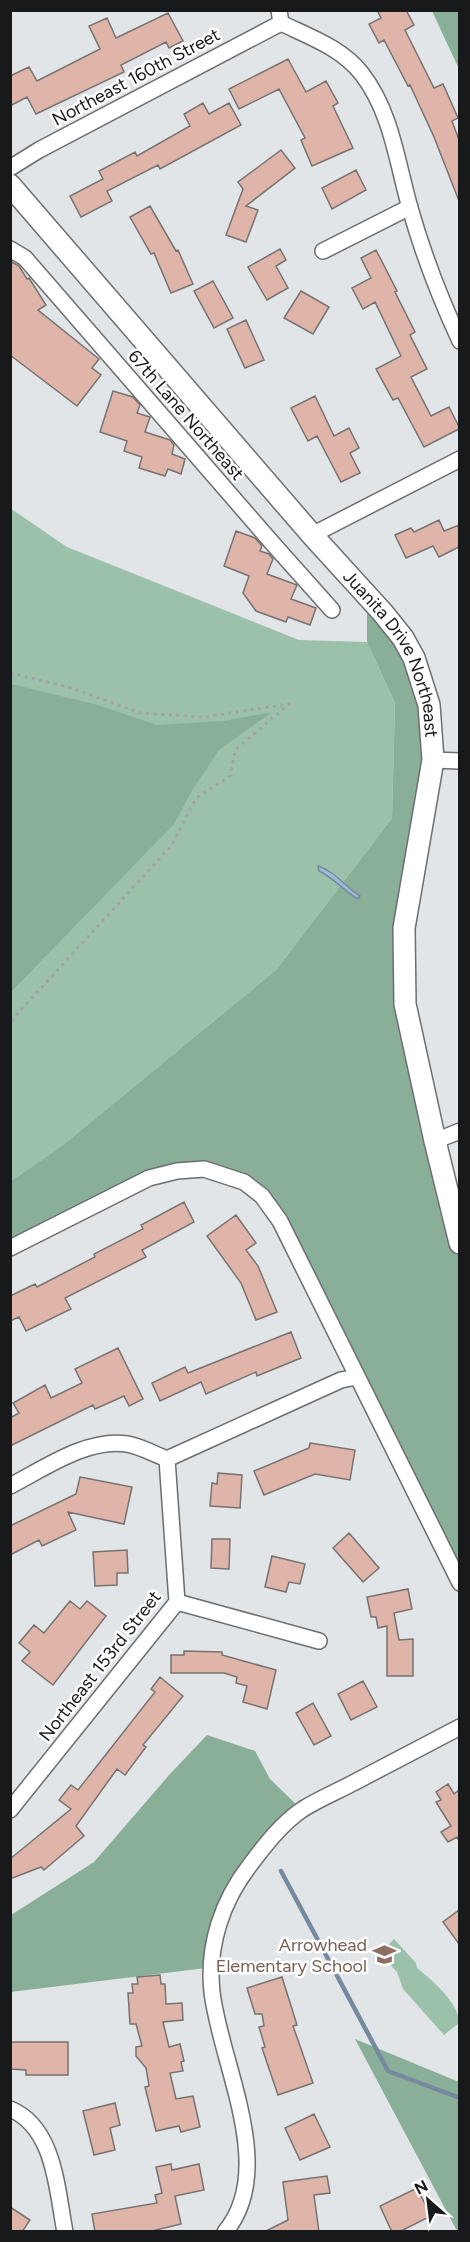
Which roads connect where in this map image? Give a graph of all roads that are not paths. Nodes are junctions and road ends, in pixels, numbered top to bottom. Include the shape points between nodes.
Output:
1 (280, 17) edge
2 (10, 168) edge
3 (10, 185) edge
4 (410, 207) junction
5 (10, 249) edge
6 (323, 251) dead end
7 (459, 341) edge
8 (459, 459) edge
9 (312, 534) junction
10 (332, 610) dead end
11 (433, 760) junction
12 (459, 762) edge
13 (459, 1131) edge
14 (435, 1141) junction
15 (454, 1200) edge
16 (459, 1243) edge
17 (10, 1248) edge
18 (357, 1377) junction
19 (167, 1459) junction
20 (10, 1486) edge
21 (459, 1583) edge
22 (177, 1602) junction
23 (319, 1641) dead end
24 (459, 1727) edge
25 (10, 1810) edge
26 (10, 2109) edge
27 (234, 2228) edge
28 (65, 2232) edge

1 - 2 street, Northeast 160th Street
1 - 4 street via 338,51 362,74 393,137
3 - 9 main road, Juanita Drive Northeast
4 - 6 street
4 - 7 street via 434,285
5 - 10 street, 67th Lane Northeast via 25,258
8 - 9 street
9 - 11 main road, Juanita Drive Northeast via 383,613 414,658 429,705
11 - 12 street
11 - 14 main road, Juanita Drive Northeast via 404,928 405,1004
13 - 14 street
14 - 15 main road, Juanita Drive Northeast
15 - 16 main road, Juanita Drive Northeast
17 - 18 street via 149,1178 204,1169 222,1173 244,1182 262,1196 280,1221
18 - 19 street via 341,1380
18 - 21 street
19 - 20 street via 128,1444 100,1444
19 - 22 street, Northeast 153rd Street
22 - 23 street
22 - 25 street, Northeast 153rd Street
24 - 27 street via 302,1810 267,1843 237,1882 221,1915 212,1954 212,1992 246,2138 248,2166
26 - 28 street via 34,2126 44,2143

